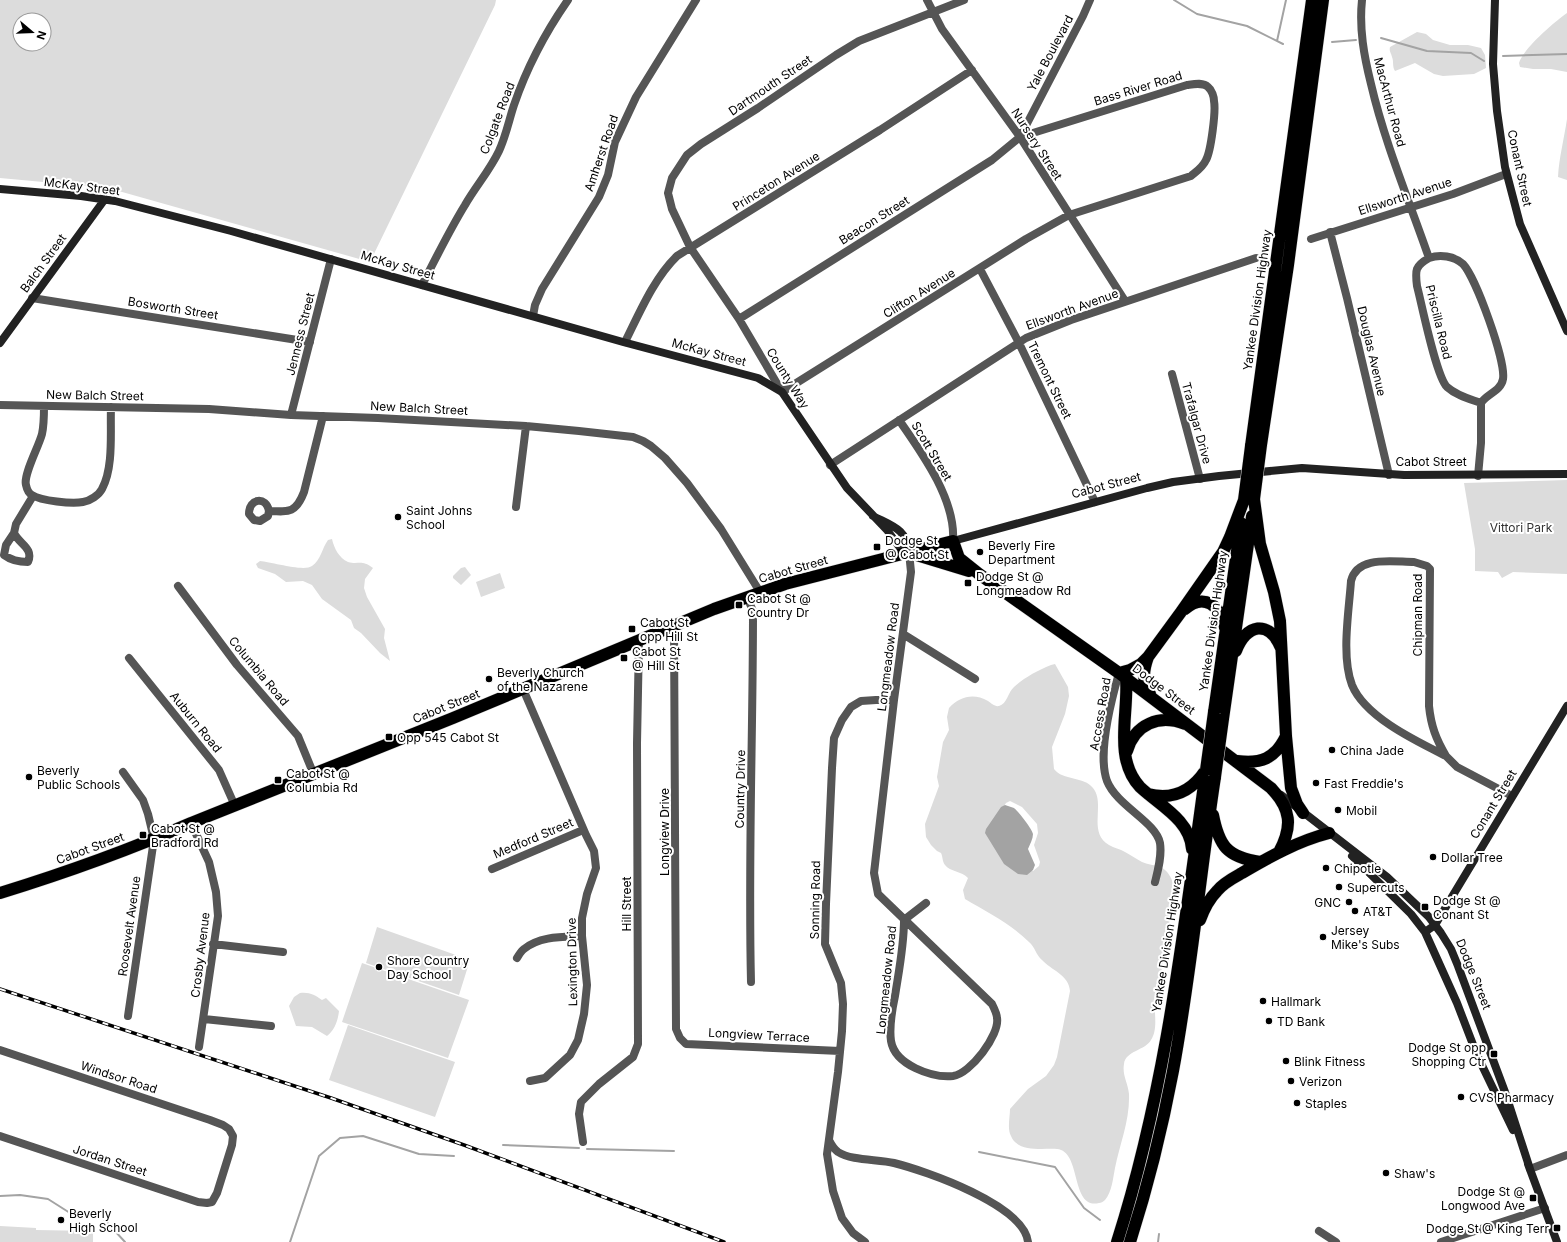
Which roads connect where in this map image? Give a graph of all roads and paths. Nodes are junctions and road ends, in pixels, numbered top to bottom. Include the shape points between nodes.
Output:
1 (568, 0) edge
2 (696, 0) edge
3 (927, 0) edge
4 (964, 0) edge
5 (1090, 0) edge
6 (1312, 0) edge
7 (1323, 0) edge
8 (1362, 0) edge
9 (1495, 0) edge
10 (934, 12) junction
11 (972, 70) junction
12 (1020, 137) junction
13 (1506, 174) junction
14 (0, 189) edge
15 (105, 199) junction
16 (1411, 207) junction
17 (1069, 215) junction
18 (1330, 232) junction
19 (1311, 239) dead end
20 (690, 247) junction
21 (1256, 258) dead end
22 (1429, 258) junction
23 (331, 259) junction
24 (980, 269) junction
25 (422, 285) junction
26 (32, 298) junction
27 (1126, 301) junction
28 (533, 316) junction
29 (739, 319) junction
30 (1567, 331) edge
31 (310, 342) junction
32 (625, 342) junction
33 (0, 343) edge
34 (1019, 343) junction
35 (1172, 374) dead end
36 (782, 392) junction
37 (1481, 403) junction
38 (0, 405) edge
39 (44, 406) junction
40 (111, 407) junction
41 (292, 415) junction
42 (323, 416) junction
43 (899, 420) junction
44 (526, 426) junction
45 (1256, 446) junction
46 (830, 465) junction
47 (1567, 474) edge
48 (1389, 475) junction
49 (1478, 476) junction
50 (1200, 479) junction
51 (33, 496) junction
52 (1249, 500) junction
53 (1095, 502) junction
54 (516, 507) dead end
55 (269, 511) dead end
56 (14, 533) dead end
57 (953, 541) junction
58 (909, 552) junction
59 (979, 574) junction
60 (178, 586) dead end
61 (760, 592) junction
62 (747, 597) junction
63 (1181, 612) junction
64 (674, 625) junction
65 (1225, 633) junction
66 (903, 634) junction
67 (639, 640) junction
68 (1281, 648) junction
69 (1148, 657) junction
70 (129, 658) dead end
71 (1230, 667) junction
72 (1123, 675) junction
73 (976, 679) dead end
74 (523, 689) junction
75 (1152, 697) junction
76 (894, 700) junction
77 (1567, 706) edge
78 (1219, 715) junction
79 (1190, 725) junction
80 (1286, 736) junction
81 (1126, 756) junction
82 (1446, 756) junction
83 (1236, 761) junction
84 (123, 772) dead end
85 (1211, 773) junction
86 (314, 775) junction
87 (1271, 788) junction
88 (1146, 793) junction
89 (1512, 796) junction
90 (1211, 802) junction
91 (235, 806) junction
92 (1303, 813) junction
93 (191, 823) junction
94 (583, 830) junction
95 (1328, 833) junction
96 (154, 839) junction
97 (1279, 852) junction
98 (1260, 862) junction
99 (492, 869) dead end
100 (1191, 879) junction
101 (1155, 882) dead end
102 (0, 893) edge
103 (926, 903) dead end
104 (904, 920) junction
105 (1435, 925) junction
106 (1425, 932) junction
107 (582, 936) junction
108 (214, 944) junction
109 (283, 952) dead end
110 (517, 958) dead end
111 (1190, 962) junction
112 (751, 982) dead end
113 (128, 1016) dead end
114 (204, 1019) junction
115 (272, 1026) dead end
116 (680, 1038) joint
117 (199, 1047) dead end
118 (0, 1050) edge
119 (840, 1051) junction
120 (530, 1081) dead end
121 (0, 1136) edge
122 (828, 1140) junction
123 (582, 1142) dead end
124 (1567, 1155) edge
125 (1530, 1170) junction
126 (212, 1202) joint
127 (1545, 1208) junction
128 (1319, 1231) dead end
129 (865, 1242) edge
130 (1028, 1242) edge
131 (1117, 1242) edge
132 (1130, 1242) edge
133 (1336, 1242) edge
134 (1440, 1242) edge
135 (1557, 1242) edge

1 - 25 street, Colgate Road via 535,53 498,152 456,219
2 - 28 street, Amherst Road via 624,120 614,142 608,175 599,198 542,289
3 - 10 street, Nursery Street
4 - 10 street, Dartmouth Street
5 - 12 street, Yale Boulevard
6 - 45 highway, Yankee Division Highway
7 - 45 highway, Yankee Division Highway via 1289,257
8 - 16 street, MacArthur Road via 1361,30 1374,98 1393,161
9 - 13 main road, Conant Street via 1493,64
10 - 11 street, Nursery Street via 942,29
10 - 20 street, Dartmouth Street via 859,41 687,155 672,178 668,193 672,209
11 - 12 street, Nursery Street
11 - 20 street, Princeton Avenue
12 - 17 street, Nursery Street
12 - 17 street, Bass River Road via 1187,85 1208,86 1215,102 1210,150 1201,167 1191,176
12 - 29 street, Beacon Street via 992,160
13 - 16 street, Ellsworth Avenue
13 - 30 main road, Conant Street via 1520,224
14 - 15 main road, McKay Street
15 - 23 main road, McKay Street
15 - 26 main road, Balch Street
16 - 18 street, Ellsworth Avenue
16 - 22 street
17 - 24 street, Clifton Avenue
17 - 27 street, Nursery Street
18 - 19 street, Ellsworth Avenue
18 - 48 street, Douglas Avenue
20 - 29 street, County Way
20 - 32 street, Princeton Avenue via 668,265
21 - 27 street, Ellsworth Avenue
22 - 37 street, Priscilla Road via 1419,264 1416,273 1441,378 1456,394
22 - 37 street via 1437,255 1446,256 1463,264 1485,308 1497,342 1504,378 1498,389
23 - 25 main road, McKay Street
23 - 31 street, Jenness Street
24 - 34 street, Tremont Street
24 - 36 street, Clifton Avenue
25 - 28 main road, McKay Street
26 - 31 street, Bosworth Street
26 - 33 main road, Balch Street
27 - 34 street, Ellsworth Avenue via 1026,338
28 - 32 main road, McKay Street
29 - 36 street, County Way
31 - 41 street, Jenness Street
32 - 36 main road, McKay Street via 758,378
34 - 43 street, Ellsworth Avenue
34 - 53 street, Tremont Street
35 - 50 street, Trafalgar Drive
36 - 46 main road, County Way
37 - 49 street
38 - 39 street, New Balch Street
39 - 40 street, New Balch Street
39 - 51 street via 43,432 25,484 27,491
40 - 41 street, New Balch Street via 209,409
40 - 51 street via 109,465 106,479 97,496 83,502
41 - 42 street, New Balch Street
42 - 44 street, New Balch Street
42 - 55 street via 301,501 290,511
43 - 46 street, Ellsworth Avenue
43 - 57 street, Scott Street via 940,486 954,527
44 - 54 street
44 - 61 street, New Balch Street via 633,437 651,446 666,458 687,483 721,529
45 - 52 highway, Yankee Division Highway, bridge
46 - 58 main road, County Way via 851,494 873,516 904,534
47 - 49 main road, Cabot Street
48 - 49 main road, Cabot Street
48 - 50 main road, Cabot Street via 1302,468
50 - 53 main road, Cabot Street via 1160,485
51 - 56 street via 16,524
52 - 63 highway via 1225,548
52 - 65 highway, Yankee Division Highway
52 - 68 highway via 1278,612
52 - 71 highway, Yankee Division Highway
53 - 57 main road, Cabot Street
57 - 58 highway, Cabot Street
57 - 59 highway, Dodge Street via 959,558
58 - 59 highway, Dodge Street
58 - 61 highway, Cabot Street
58 - 66 street, Longmeadow Road via 911,572
59 - 72 highway, Dodge Street
60 - 86 street, Columbia Road via 237,665 298,736
61 - 62 highway, Cabot Street
62 - 64 highway, Cabot Street
62 - 112 street, Country Drive via 753,612
63 - 65 highway via 1196,602 1214,605 1222,616
63 - 69 highway
64 - 67 highway, Cabot Street
64 - 116 street, Longview Drive via 676,1030
65 - 78 highway, Yankee Division Highway
66 - 73 street
66 - 76 street, Longmeadow Road
67 - 74 highway, Cabot Street
67 - 123 street, Hill Street via 638,1044 633,1057 581,1102 579,1114
68 - 71 highway via 1269,631 1256,628 1250,630 1240,640
68 - 80 highway
69 - 72 highway
69 - 75 highway via 1143,674
70 - 91 street, Auburn Road via 219,770
71 - 78 highway, Yankee Division Highway
72 - 75 highway, Dodge Street
72 - 81 highway via 1127,693 1124,734
72 - 101 street, Access Road via 1110,710 1105,746 1106,775 1115,794 1158,836 1160,852
74 - 86 highway, Cabot Street
74 - 94 street, Lexington Drive
75 - 79 highway, Dodge Street
76 - 104 street, Longmeadow Road via 874,873 878,894
76 - 119 street, Sonning Road via 861,701 851,707 834,738 825,944 841,983 843,1004
77 - 89 main road, Conant Street
78 - 85 highway, Yankee Division Highway, bridge
79 - 81 highway via 1169,720 1153,721 1135,734
79 - 83 highway, Dodge Street
80 - 83 highway via 1277,750 1266,758 1252,762
80 - 92 highway via 1291,788
81 - 88 highway via 1134,781
82 - 82 street, Chipman Road via 1406,736 1373,712 1363,703 1352,684 1346,642 1351,581 1352,573 1366,563 1414,562 1430,569 1429,706 1431,723
82 - 89 street, Chipman Road via 1457,767
83 - 87 highway, Dodge Street
84 - 96 street via 143,800
85 - 88 highway via 1181,793 1164,796
85 - 90 highway, Yankee Division Highway
85 - 100 highway, Yankee Division Highway
86 - 91 highway, Cabot Street
87 - 92 main road, Dodge Street
87 - 97 highway via 1284,803 1287,811 1287,835
88 - 100 highway via 1179,820 1187,831 1191,844
89 - 105 main road, Conant Street
90 - 98 highway via 1217,835 1226,850 1234,856
90 - 111 highway, Yankee Division Highway
91 - 93 highway, Cabot Street
92 - 95 main road, Dodge Street
93 - 96 highway, Cabot Street
93 - 108 street, Crosby Avenue via 209,862 216,892 218,916
94 - 99 street, Medford Street
94 - 107 street, Lexington Drive via 594,851 596,868 582,918
95 - 97 highway
95 - 105 main road, Dodge Street via 1387,877
95 - 106 main road, Dodge Street via 1411,914
96 - 102 highway, Cabot Street
96 - 113 street, Roosevelt Avenue
97 - 98 highway
98 - 111 highway via 1227,882 1211,897 1202,916
100 - 131 highway, Yankee Division Highway via 1154,1099
103 - 104 street
104 - 104 street, Longmeadow Road via 992,1004 998,1019 994,1034 984,1052 970,1066 954,1076 935,1074 912,1067 898,1056 891,1042
105 - 106 main road, Conant Street
105 - 125 main road, Dodge Street via 1451,949 1458,966
106 - 125 main road, Dodge Street via 1457,1003 1477,1056
107 - 110 street via 549,938 524,949
107 - 120 street, Lexington Drive via 587,986 578,1040 570,1055 545,1078
108 - 109 street
108 - 114 street, Crosby Avenue
111 - 132 highway, Yankee Division Highway via 1167,1100 1148,1181
114 - 115 street
114 - 117 street, Crosby Avenue
116 - 119 street, Longview Terrace via 686,1044
118 - 126 street, Windsor Road via 210,1120 229,1129 233,1136 232,1145
119 - 122 street, Sonning Road
121 - 126 street, Jordan Street via 198,1202
122 - 129 street, Sonning Road via 827,1154 832,1184 842,1218 853,1233
122 - 130 street via 836,1151 845,1155 894,1163 940,1178 976,1194 1018,1221
124 - 125 street
125 - 127 main road, Dodge Street
127 - 134 street
127 - 135 main road, Dodge Street
128 - 133 street

